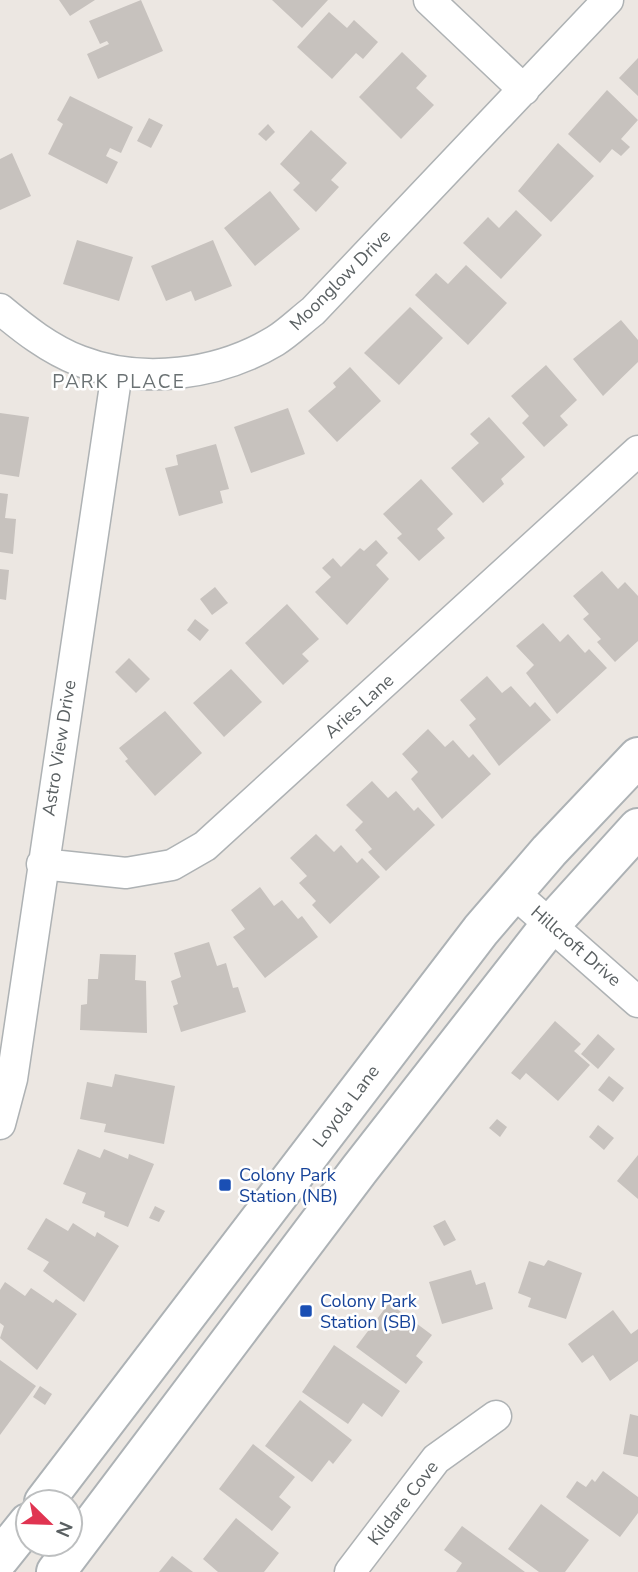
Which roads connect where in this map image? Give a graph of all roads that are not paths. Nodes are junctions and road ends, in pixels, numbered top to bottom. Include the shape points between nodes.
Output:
1 (429, 0) edge
2 (608, 0) edge
3 (524, 90) junction
4 (0, 309) edge
5 (117, 372) junction
6 (638, 451) edge
7 (638, 757) edge
8 (638, 828) edge
9 (42, 864) junction
10 (513, 892) junction
11 (551, 924) junction
12 (638, 1002) edge
13 (0, 1124) edge
14 (496, 1416) dead end
15 (55, 1488) edge
16 (14, 1540) edge
17 (0, 1558) edge
18 (0, 1565) edge
19 (9, 1572) edge
20 (56, 1572) edge
21 (350, 1572) edge

1 - 3 street
2 - 3 street, Moonglow Drive
3 - 5 street, Moonglow Drive via 313,312 275,341 223,365 181,373
4 - 5 street, Moonglow Drive via 33,336 79,361
5 - 9 street, Astro View Drive
6 - 9 street, Aries Lane via 205,846 172,865 126,873
7 - 10 main road, Loyola Lane
8 - 11 main road
9 - 13 street, Astro View Drive via 12,1079
10 - 11 street, Hillcroft Drive
10 - 15 main road, Loyola Lane
11 - 12 street, Hillcroft Drive
11 - 20 main road
14 - 21 street, Kildare Cove via 436,1458
16 - 17 main road
18 - 19 street

